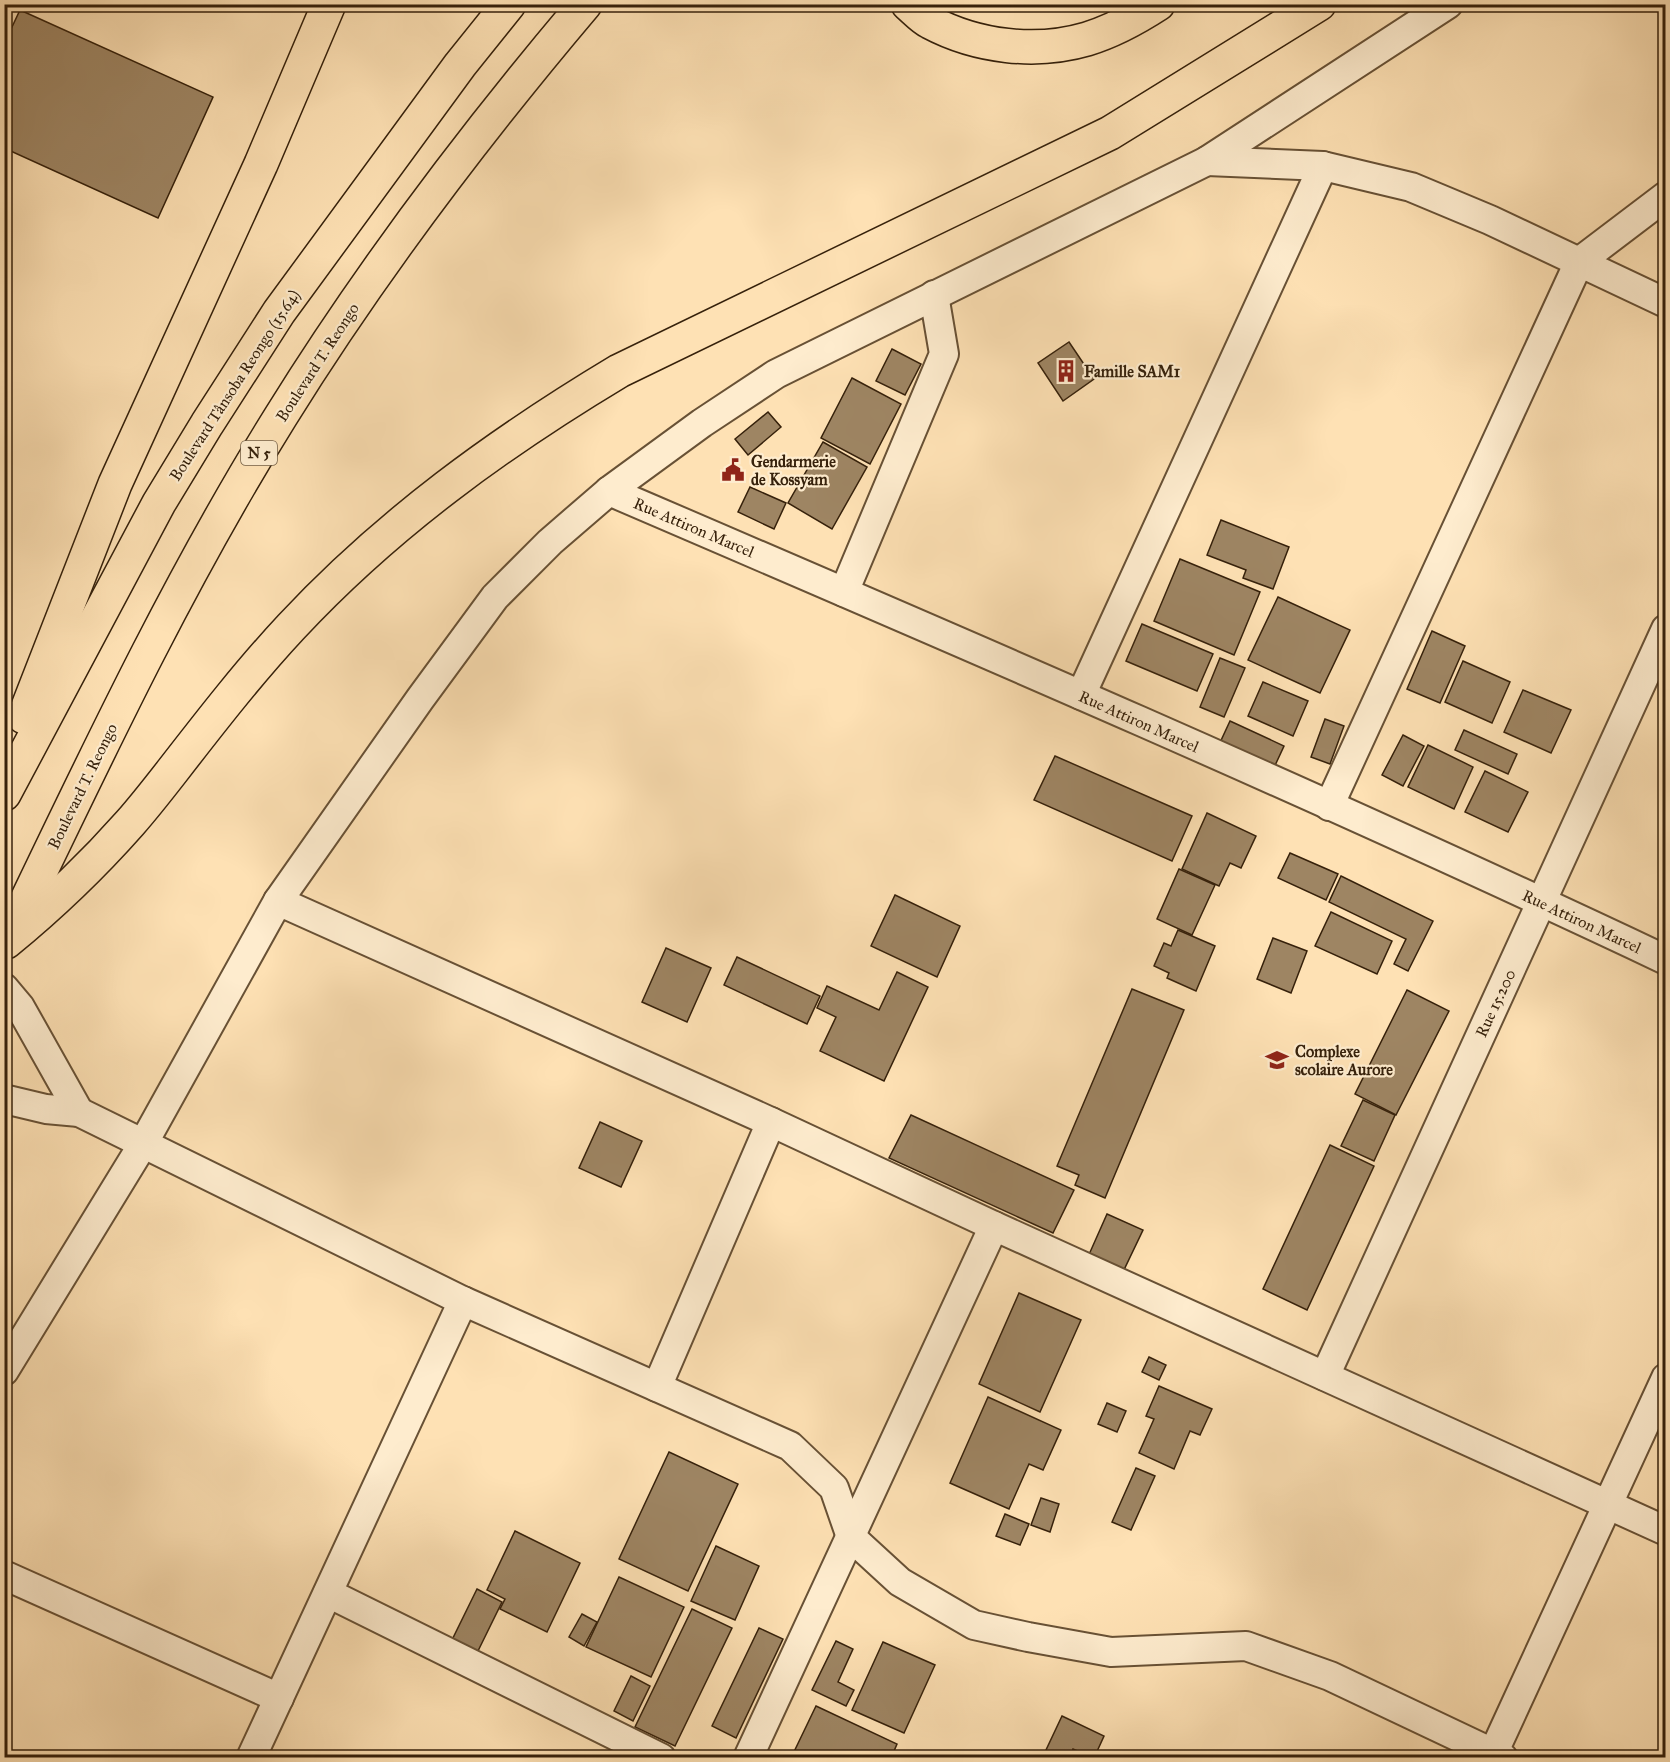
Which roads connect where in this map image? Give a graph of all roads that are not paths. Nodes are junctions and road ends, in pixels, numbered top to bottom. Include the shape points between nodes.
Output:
1 (329, 4) edge
2 (509, 4) edge
3 (585, 4) edge
4 (908, 4) edge
5 (1158, 4) edge
6 (1319, 4) edge
7 (1448, 4) edge
8 (1207, 161) junction
9 (1323, 166) junction
10 (1665, 196) edge
11 (1579, 262) junction
12 (934, 295) junction
13 (1665, 303) edge
14 (609, 491) junction
15 (844, 592) junction
16 (1665, 629) edge
17 (1081, 695) junction
18 (4, 770) edge
19 (4, 794) edge
20 (1329, 806) junction
21 (278, 901) junction
22 (1541, 901) junction
23 (5, 944) edge
24 (1665, 960) edge
25 (4, 988) edge
26 (4, 1100) edge
27 (79, 1112) junction
28 (771, 1122) junction
29 (142, 1144) junction
30 (994, 1226) junction
31 (464, 1301) junction
32 (4, 1371) edge
33 (1325, 1376) junction
34 (1665, 1378) edge
35 (657, 1387) junction
36 (1607, 1504) junction
37 (1665, 1531) edge
38 (851, 1537) junction
39 (4, 1575) edge
40 (328, 1593) junction
41 (279, 1698) junction
42 (610, 1747) edge
43 (1496, 1756) edge
44 (251, 1758) edge
45 (661, 1758) edge
46 (748, 1758) edge

1 - 18 highway via 261,164 115,484
2 - 19 highway, Boulevard Tânsoba Reongo (15.64) via 279,312 207,424 159,503
3 - 23 highway, Boulevard T. Reongo / N 5 via 448,174 350,310 281,416 165,623
4 - 5 highway via 928,21 962,36 1000,45 1044,48 1089,39
6 - 23 highway via 1110,133 619,371 549,413 477,464 405,519 291,626 131,823 49,907
7 - 8 street
8 - 9 street
8 - 12 street
9 - 11 street via 1411,187
9 - 17 street
10 - 11 street
11 - 13 street
11 - 20 street
12 - 14 street via 776,374
12 - 15 street via 944,354
14 - 15 street, Rue Attiron Marcel
14 - 21 street via 495,597
15 - 17 street, Rue Attiron Marcel
16 - 22 street, Rue 15.200
17 - 20 street, Rue Attiron Marcel
20 - 22 street, Rue Attiron Marcel
21 - 28 street
21 - 29 street
22 - 24 street, Rue Attiron Marcel
22 - 33 street, Rue 15.200
25 - 27 street via 20,1007
26 - 27 street
27 - 29 street
28 - 30 street
28 - 35 street
29 - 31 street
29 - 32 street
30 - 33 street
30 - 38 street
31 - 35 street
31 - 40 street
33 - 36 street
34 - 36 street
35 - 38 street via 790,1446 834,1488
36 - 37 street
36 - 43 street
38 - 43 street via 900,1582 974,1625 1111,1652 1246,1646 1330,1676
38 - 46 street
39 - 41 street
40 - 41 street
40 - 42 street
41 - 44 street
42 - 45 street

